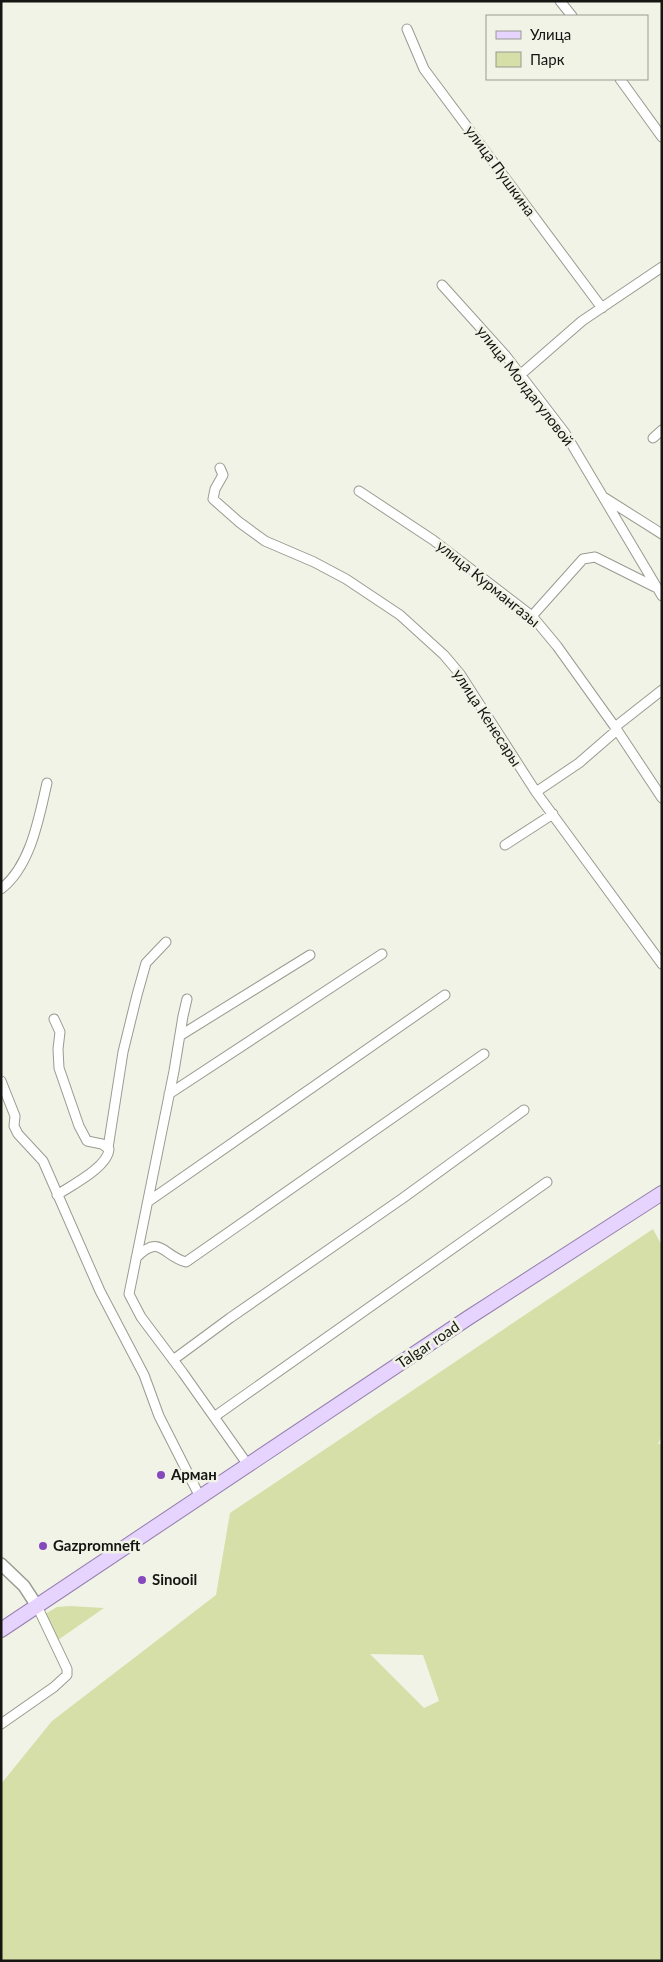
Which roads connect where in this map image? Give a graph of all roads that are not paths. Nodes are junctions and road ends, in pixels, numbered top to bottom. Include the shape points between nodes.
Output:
1 (560, 1) edge
2 (571, 15) edge
3 (407, 29) dead end
4 (621, 80) edge
5 (662, 137) edge
6 (662, 267) edge
7 (442, 285) dead end
8 (602, 308) junction
9 (520, 374) junction
10 (662, 430) edge
11 (653, 438) dead end
12 (220, 468) dead end
13 (359, 491) dead end
14 (603, 496) junction
15 (662, 534) edge
16 (659, 592) edge
17 (532, 616) junction
18 (662, 690) edge
19 (616, 729) junction
20 (47, 783) dead end
21 (536, 792) junction
22 (662, 798) edge
23 (552, 814) junction
24 (505, 845) dead end
25 (1, 888) edge
26 (166, 942) dead end
27 (382, 954) dead end
28 (310, 955) dead end
29 (662, 964) edge
30 (446, 995) dead end
31 (188, 1000) dead end
32 (54, 1018) dead end
33 (181, 1035) junction
34 (484, 1054) dead end
35 (1, 1081) edge
36 (169, 1094) junction
37 (524, 1110) dead end
38 (108, 1148) junction
39 (547, 1182) dead end
40 (662, 1193) edge
41 (57, 1194) junction
42 (149, 1201) junction
43 (136, 1258) junction
44 (173, 1360) junction
45 (214, 1417) junction
46 (248, 1465) junction
47 (196, 1500) junction
48 (1, 1564) edge
49 (37, 1606) junction
50 (1, 1630) edge
51 (1, 1724) edge

1 - 2 street
3 - 8 street, улица Пушкина via 424,69
4 - 5 street
6 - 8 street
7 - 9 street, улица Молдагуловой
8 - 9 street
9 - 14 street, улица Молдагуловой via 565,433
10 - 11 street
12 - 21 street, улица Кенесары via 223,475 213,499 239,522 264,540 346,579 400,615 444,655 460,674
13 - 17 street, улица Курмангазы via 433,540
14 - 15 street
14 - 16 street, улица Молдагуловой
16 - 17 street via 595,558 583,559
17 - 19 street, улица Курмангазы
18 - 19 street
19 - 21 street via 578,763
19 - 22 street, улица Курмангазы
20 - 25 street via 36,829 16,874
21 - 23 street, улица Кенесары
23 - 24 street
23 - 29 street, улица Кенесары
26 - 38 street via 146,963 123,1052
27 - 36 street
28 - 33 street
30 - 42 street
31 - 33 street
32 - 38 street via 60,1032 59,1068 79,1126 87,1141
33 - 36 street
34 - 43 street via 186,1262 157,1246 149,1247
35 - 41 street via 15,1116 14,1126 43,1162
36 - 42 street
37 - 44 street
38 - 41 street via 109,1156 102,1164
39 - 45 street
40 - 46 main road, Talgar road
41 - 47 street via 100,1291 144,1375
42 - 43 street
43 - 44 street via 129,1294 140,1318
44 - 45 street
45 - 46 street
46 - 47 main road, Talgar road
47 - 49 main road, Talgar road
48 - 49 street via 24,1586
49 - 50 main road, Talgar road
49 - 51 street via 67,1668 67,1675

